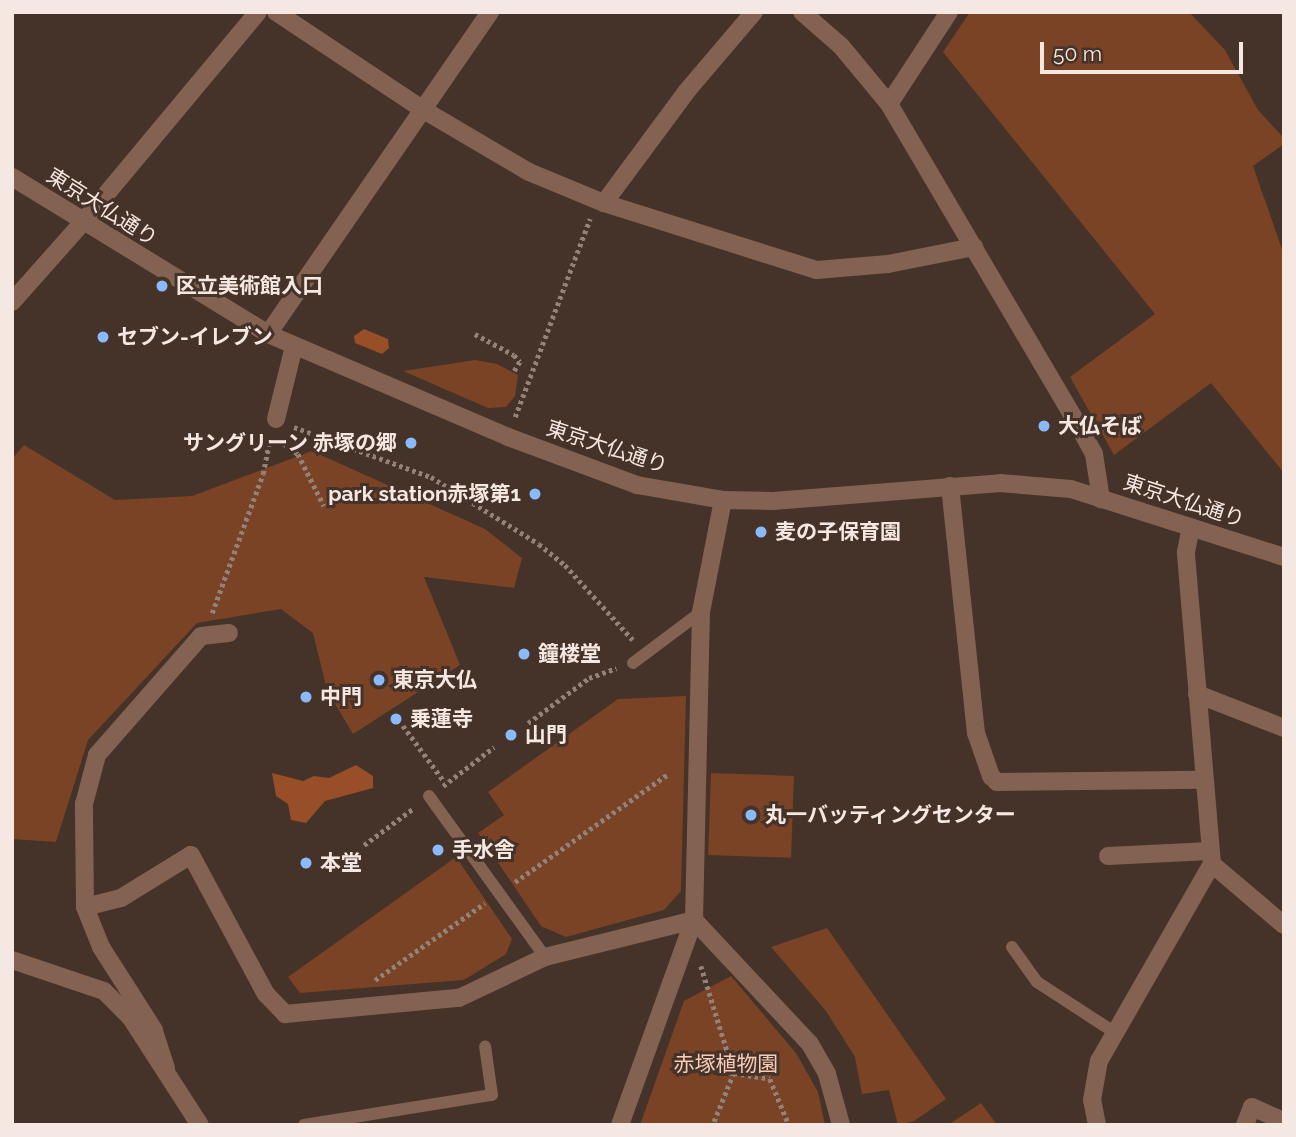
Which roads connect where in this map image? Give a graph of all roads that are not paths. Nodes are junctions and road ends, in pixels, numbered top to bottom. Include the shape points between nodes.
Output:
1 (258, 12) edge
2 (276, 12) edge
3 (490, 12) edge
4 (754, 12) edge
5 (802, 12) edge
6 (949, 12) edge
7 (889, 104) junction
8 (422, 109) junction
9 (12, 177) edge
10 (600, 202) junction
11 (83, 222) junction
12 (974, 247) junction
13 (12, 302) edge
14 (268, 334) junction
15 (294, 346) junction
16 (274, 427) road end
17 (950, 486) junction
18 (1101, 499) junction
19 (723, 500) junction
20 (1191, 527) junction
21 (1284, 557) edge
22 (701, 612) junction
23 (229, 634) dead end
24 (633, 663) road end
25 (1197, 694) junction
26 (1284, 728) edge
27 (1203, 780) junction
28 (429, 796) dead end
29 (1108, 856) dead end
30 (1211, 857) junction
31 (85, 907) junction
32 (694, 920) junction
33 (1284, 925) edge
34 (1012, 947) dead end
35 (545, 957) junction
36 (12, 960) edge
37 (1114, 1032) junction
38 (485, 1046) dead end
39 (166, 1068) junction
40 (1284, 1121) edge
41 (200, 1125) edge
42 (304, 1125) edge
43 (620, 1125) edge
44 (841, 1125) edge
45 (1097, 1125) edge
46 (1245, 1125) edge

1 - 11 street
2 - 8 street
3 - 8 street
4 - 10 street
5 - 7 street via 841,46
6 - 7 street
7 - 12 street
8 - 10 street via 529,172
8 - 14 street
9 - 11 street, 東京大仏通り
10 - 12 street via 817,270 888,264
11 - 13 street
11 - 14 street, 東京大仏通り
12 - 18 street via 1094,454
14 - 15 street, 東京大仏通り
15 - 16 street
15 - 19 street, 東京大仏通り via 508,437 637,485
17 - 18 street, 東京大仏通り via 1039,485
17 - 19 street, 東京大仏通り via 773,501
17 - 27 street via 976,733 991,776 997,782
18 - 20 street, 東京大仏通り
19 - 22 street
20 - 21 street, 東京大仏通り
20 - 25 street via 1186,552
22 - 24 lane
22 - 32 street
23 - 31 street via 201,636 97,755 84,804
25 - 26 street
25 - 27 street
27 - 30 street
28 - 35 lane
29 - 30 street
30 - 33 street
30 - 37 street
31 - 35 street via 121,898 191,855 266,994 285,1014 459,998
31 - 39 street via 101,947 154,1030
32 - 35 street
32 - 43 street
32 - 44 street via 810,1044 827,1074
34 - 37 lane via 1037,982
36 - 39 street via 104,991 131,1018
37 - 45 street via 1093,1079
38 - 42 lane via 492,1095
39 - 41 street
40 - 46 street via 1252,1107

